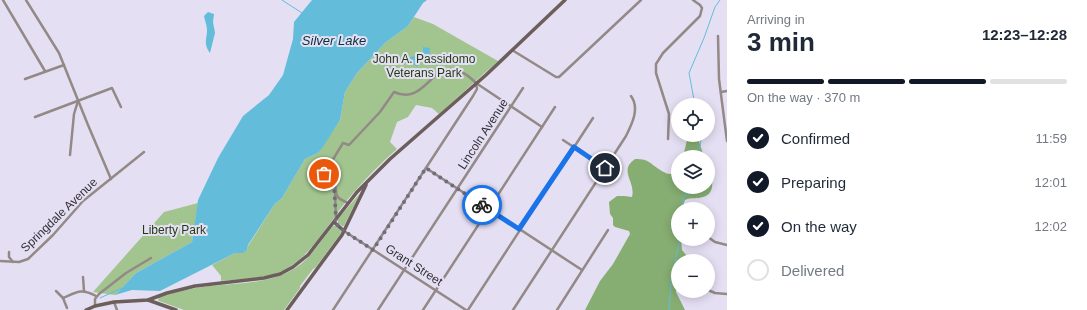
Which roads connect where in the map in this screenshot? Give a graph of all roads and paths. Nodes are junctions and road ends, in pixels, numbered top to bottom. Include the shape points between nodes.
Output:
1 (3, 0) edge
2 (26, 0) edge
3 (564, 0) edge
4 (641, 0) edge
5 (693, 0) edge
6 (718, 36) dead end
7 (512, 50) junction
8 (64, 65) junction
9 (45, 71) junction
10 (25, 79) dead end
11 (476, 84) junction
12 (523, 88) dead end
13 (727, 91) edge
14 (721, 92) junction
15 (631, 96) dead end
16 (78, 101) junction
17 (512, 106) junction
18 (121, 107) dead end
19 (555, 107) dead end
20 (35, 117) dead end
21 (593, 118) dead end
22 (542, 127) junction
23 (668, 139) dead end
24 (563, 140) dead end
25 (727, 141) edge
26 (574, 147) junction
27 (144, 152) dead end
28 (70, 155) dead end
29 (426, 168) junction
30 (605, 168) junction
31 (616, 175) dead end
32 (111, 179) junction
33 (367, 182) junction
34 (458, 189) junction
35 (335, 192) junction
36 (348, 203) junction
37 (488, 209) junction
38 (335, 221) junction
39 (519, 229) junction
40 (608, 230) dead end
41 (344, 231) junction
42 (715, 242) edge
43 (727, 245) edge
44 (373, 250) junction
45 (552, 250) junction
46 (9, 252) dead end
47 (151, 258) dead end
48 (0, 261) edge
49 (14, 262) junction
50 (404, 270) junction
51 (582, 270) junction
52 (83, 277) dead end
53 (56, 291) dead end
54 (84, 291) junction
55 (436, 291) junction
56 (715, 293) edge
57 (727, 294) edge
58 (96, 296) junction
59 (63, 298) junction
60 (148, 300) junction
61 (114, 302) junction
62 (95, 306) junction
63 (67, 308) dead end
64 (86, 310) edge
65 (117, 310) edge
66 (176, 310) edge
67 (287, 310) edge
68 (333, 310) edge
69 (378, 310) edge
70 (423, 310) edge
71 (467, 310) edge
72 (513, 310) edge
73 (557, 310) edge

1 - 9 street
2 - 8 street
3 - 7 main road
4 - 7 street via 559,77
5 - 23 street via 702,8 700,16 663,53 656,64 656,73 669,114
6 - 14 street
7 - 11 main road
8 - 9 street
8 - 16 street
9 - 10 street
11 - 17 street
11 - 29 street via 477,89
11 - 33 main road
11 - 35 street via 467,74 453,69 439,72 413,94 394,92 380,112 349,145 343,143 324,174 333,181
12 - 17 street, Lincoln Avenue
13 - 14 street
14 - 25 street
15 - 30 street via 635,106 631,125
16 - 18 street via 112,88
16 - 20 street
16 - 28 street via 74,114
16 - 32 street
17 - 22 street
17 - 34 street, Lincoln Avenue
19 - 22 street
21 - 26 street
22 - 37 street
24 - 26 street
26 - 30 street
26 - 39 street
27 - 32 street, Springdale Avenue
29 - 34 street
29 - 44 street
30 - 31 street
30 - 45 street
32 - 49 street, Springdale Avenue via 83,201 28,259
33 - 36 main road
33 - 41 main road
34 - 37 street
34 - 50 street, Lincoln Avenue
35 - 36 street via 340,199
35 - 38 street
36 - 38 main road
37 - 39 street
37 - 55 street
38 - 41 main road, Grant Street
38 - 60 main road via 308,255 280,274 254,280 191,287
39 - 45 street
39 - 71 street
40 - 51 street
41 - 44 street, Grant Street
41 - 67 main road
42 - 43 street
44 - 50 street, Grant Street
44 - 68 street
45 - 51 street
45 - 72 street
46 - 49 street via 9,257
47 - 58 street
48 - 49 street, Springdale Avenue
50 - 55 street, Grant Street
50 - 69 street, Lincoln Avenue
51 - 73 street
52 - 54 street
53 - 59 street
54 - 58 street
54 - 59 street
55 - 70 street
55 - 71 street, Grant Street
56 - 57 street
58 - 62 street
59 - 63 street
60 - 61 main road
60 - 66 main road
61 - 62 main road
61 - 65 street
62 - 64 main road

